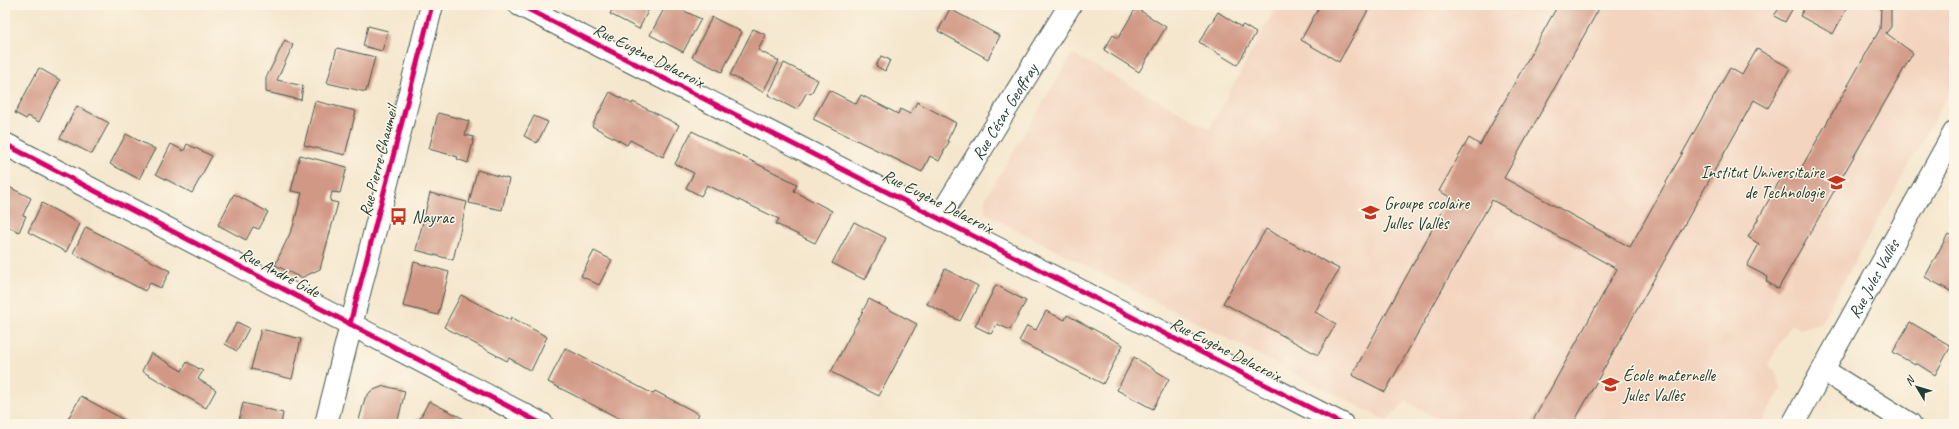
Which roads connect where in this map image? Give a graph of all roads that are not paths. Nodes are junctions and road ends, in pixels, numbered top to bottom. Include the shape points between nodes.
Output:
1 (432, 5) edge
2 (520, 5) edge
3 (1070, 5) edge
4 (1954, 133) edge
5 (5, 144) edge
6 (939, 218) junction
7 (350, 324) junction
8 (1823, 370) junction
9 (326, 424) edge
10 (542, 424) edge
11 (1342, 424) edge
12 (1793, 424) edge
13 (1910, 424) edge

1 - 7 street, Rue Pierre Chaumeil
2 - 6 street, Rue Eugène Delacroix
3 - 6 street, Rue César Geoffray
4 - 8 street, Rue Jules Vallès
5 - 7 street, Rue André Gide
6 - 11 street, Rue Eugène Delacroix
7 - 9 street, Rue Pierre Chaumeil
7 - 10 street, Rue André Gide
8 - 12 street, Rue Jules Vallès
8 - 13 street

